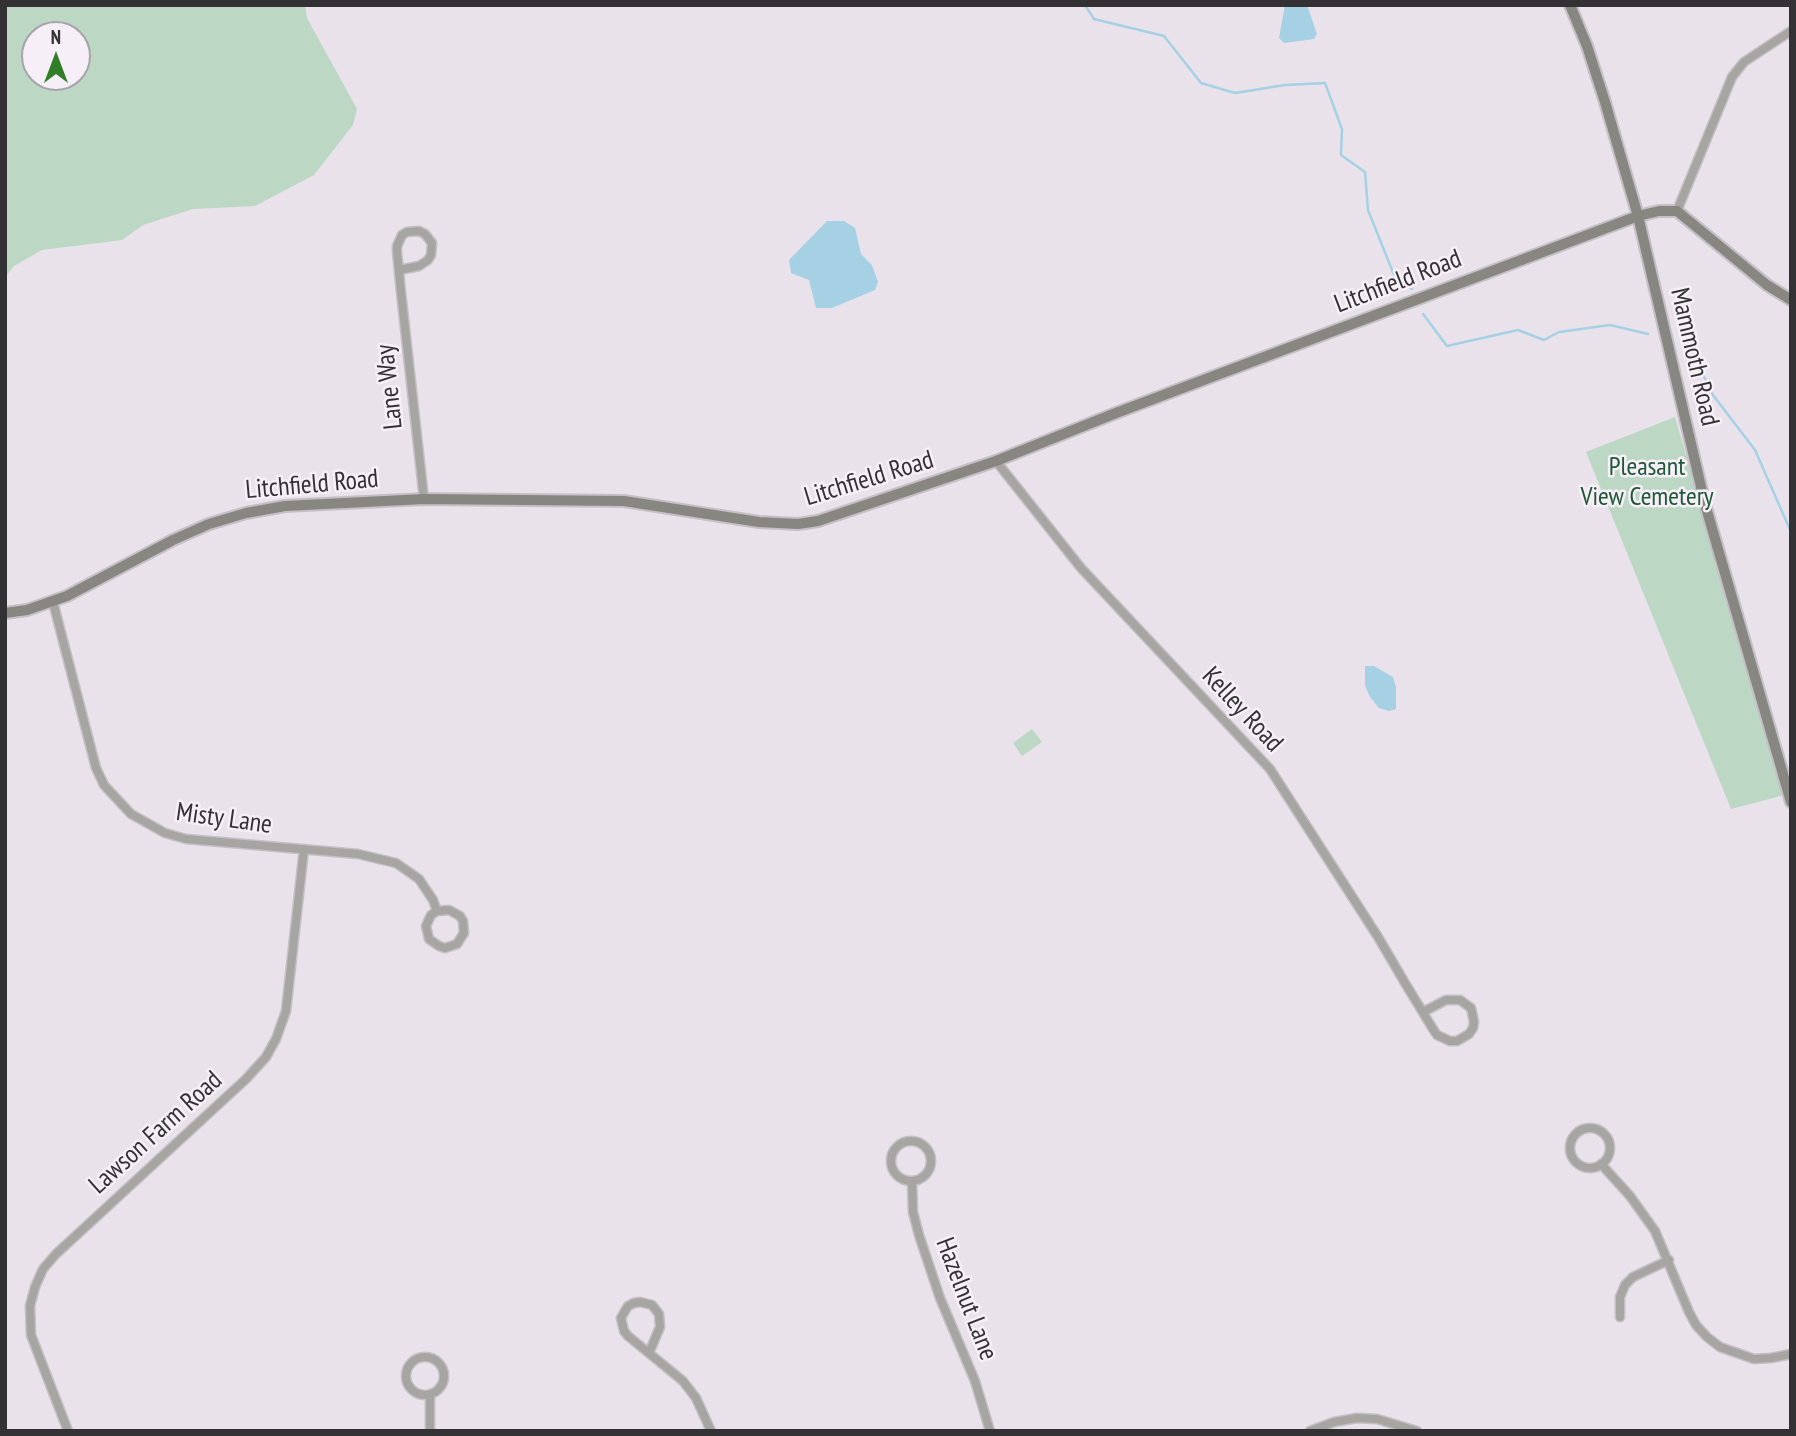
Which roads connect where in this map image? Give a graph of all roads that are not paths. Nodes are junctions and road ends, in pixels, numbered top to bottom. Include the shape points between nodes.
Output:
1 (1570, 5) edge
2 (1791, 31) edge
3 (1677, 211) junction
4 (1638, 216) junction
5 (399, 270) junction
6 (1791, 300) edge
7 (996, 461) junction
8 (424, 499) junction
9 (53, 602) junction
10 (5, 613) edge
11 (1791, 802) edge
12 (304, 849) junction
13 (437, 911) junction
14 (1423, 1012) junction
15 (1601, 1164) junction
16 (912, 1181) junction
17 (1669, 1261) junction
18 (1620, 1317) dead end
19 (649, 1353) junction
20 (1791, 1354) edge
21 (429, 1394) junction
22 (68, 1431) edge
23 (430, 1431) edge
24 (711, 1431) edge
25 (990, 1431) edge
26 (1310, 1431) edge
27 (1417, 1431) edge

1 - 4 street, Mammoth Road via 1587,46
2 - 3 street via 1744,62 1732,77
3 - 4 street, Litchfield Road
3 - 6 street
4 - 7 street, Litchfield Road
4 - 11 street, Mammoth Road via 1705,504
5 - 5 street, Lane Way via 399,240 407,232 425,234 432,243 428,260
5 - 8 street, Lane Way
7 - 8 street, Litchfield Road via 798,524 624,501
7 - 14 street, Kelley Road via 1081,568 1270,769
8 - 9 street, Litchfield Road via 285,506 228,518 174,540
9 - 10 street, Litchfield Road
9 - 12 street, Misty Lane via 96,768 116,800 144,824 186,839
12 - 13 street, Misty Lane via 396,863 419,879
12 - 22 street, Lawson Farm Road via 286,1011 266,1057 56,1254 35,1287 30,1335
13 - 13 street via 449,910 460,916 464,933 457,944 445,948 429,939 426,926
14 - 14 street, Kelley Road via 1437,1035 1450,1041 1464,1039 1473,1028 1471,1008 1460,1000 1446,1000
15 - 15 street via 1589,1168 1573,1158 1570,1146 1581,1130 1600,1130 1609,1140 1609,1154
15 - 17 street via 1647,1218
16 - 16 street via 927,1172 931,1161 923,1145 910,1142 894,1152 892,1165 899,1177
16 - 25 street, Hazelnut Lane via 919,1235
17 - 18 street via 1625,1285
17 - 20 street via 1696,1325 1720,1347 1754,1359
19 - 19 street via 621,1325 624,1312 634,1303 646,1302 659,1314 660,1327
19 - 24 street via 683,1381
21 - 21 street via 440,1387 444,1375 440,1363 422,1357 408,1367 406,1379 412,1390
21 - 23 street
26 - 27 street via 1357,1418

